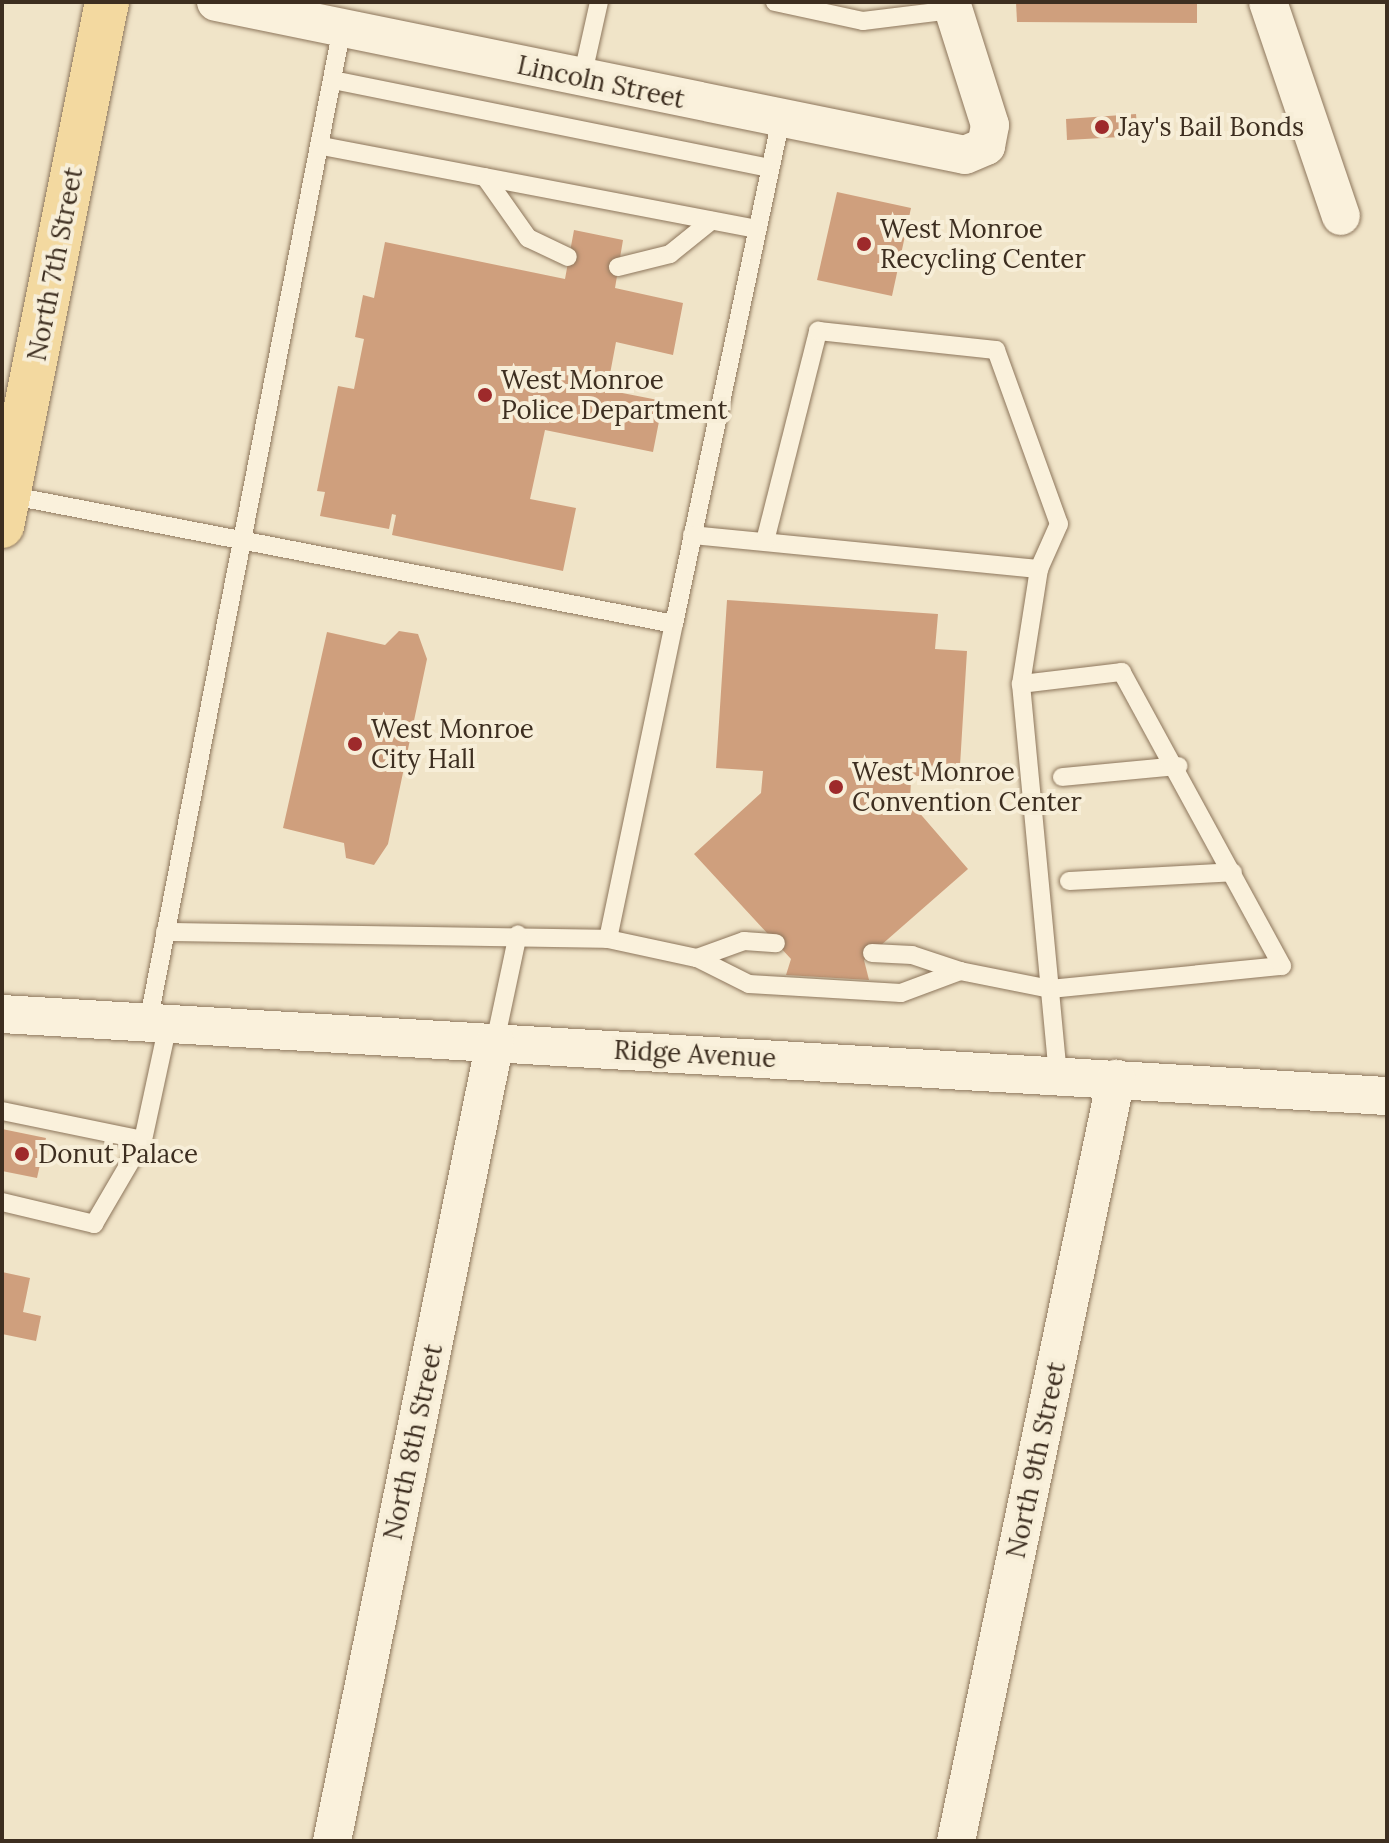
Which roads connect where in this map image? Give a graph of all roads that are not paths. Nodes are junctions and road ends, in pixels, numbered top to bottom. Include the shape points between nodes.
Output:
1 (107, 2) edge
2 (216, 2) edge
3 (599, 2) edge
4 (775, 2) edge
5 (1268, 2) edge
6 (808, 5) edge
7 (952, 6) edge
8 (342, 28) junction
9 (582, 78) junction
10 (333, 80) junction
11 (781, 119) junction
12 (322, 146) junction
13 (770, 168) junction
14 (485, 177) junction
15 (1341, 216) dead end
16 (711, 221) junction
17 (756, 229) junction
18 (568, 257) dead end
19 (618, 267) dead end
20 (4, 505) edge
21 (692, 535) junction
22 (239, 538) junction
23 (765, 541) junction
24 (1039, 569) junction
25 (674, 624) junction
26 (1021, 684) junction
27 (1178, 766) junction
28 (1062, 777) dead end
29 (1233, 872) junction
30 (1069, 881) dead end
31 (165, 932) junction
32 (518, 934) junction
33 (608, 939) junction
34 (776, 943) dead end
35 (872, 953) dead end
36 (697, 958) junction
37 (960, 971) junction
38 (1050, 989) junction
39 (2, 1014) edge
40 (158, 1023) junction
41 (495, 1042) junction
42 (1058, 1076) junction
43 (1116, 1079) junction
44 (1387, 1096) edge
45 (2, 1111) edge
46 (143, 1140) junction
47 (2, 1202) edge
48 (332, 1841) edge
49 (956, 1841) edge

1 - 20 main road, North 7th Street
2 - 8 street, Lincoln Street
3 - 9 lane
4 - 6 lane
5 - 15 street
6 - 7 lane via 892,21
7 - 11 street, Lincoln Street via 988,116 986,146 965,155 946,154
8 - 9 street, Lincoln Street
8 - 10 lane
9 - 11 street, Lincoln Street
10 - 12 lane
10 - 13 lane
11 - 13 lane
12 - 14 lane
12 - 22 lane
13 - 17 lane
14 - 16 lane
14 - 18 lane via 528,238
16 - 17 lane
16 - 19 lane via 670,254
17 - 21 lane
20 - 22 lane
21 - 23 lane
21 - 25 lane
22 - 25 lane
22 - 31 lane
23 - 24 lane
23 - 24 lane via 818,331 848,334 996,350 1059,524
24 - 26 lane
25 - 33 lane
26 - 27 lane via 1122,672
26 - 38 lane
27 - 28 lane
27 - 29 lane
29 - 30 lane
29 - 38 lane via 1282,966
31 - 32 lane
31 - 40 lane
32 - 33 lane
32 - 41 lane
33 - 36 lane
34 - 36 lane via 744,941
35 - 37 lane via 912,955
36 - 37 lane via 749,984 901,993
37 - 38 lane
38 - 42 lane
39 - 40 street, Ridge Avenue
40 - 41 street, Ridge Avenue
40 - 46 lane
41 - 42 street, Ridge Avenue
41 - 48 street, North 8th Street
42 - 43 street, Ridge Avenue
43 - 44 street, Ridge Avenue
43 - 49 street, North 9th Street
45 - 46 lane
46 - 47 lane via 94,1224

